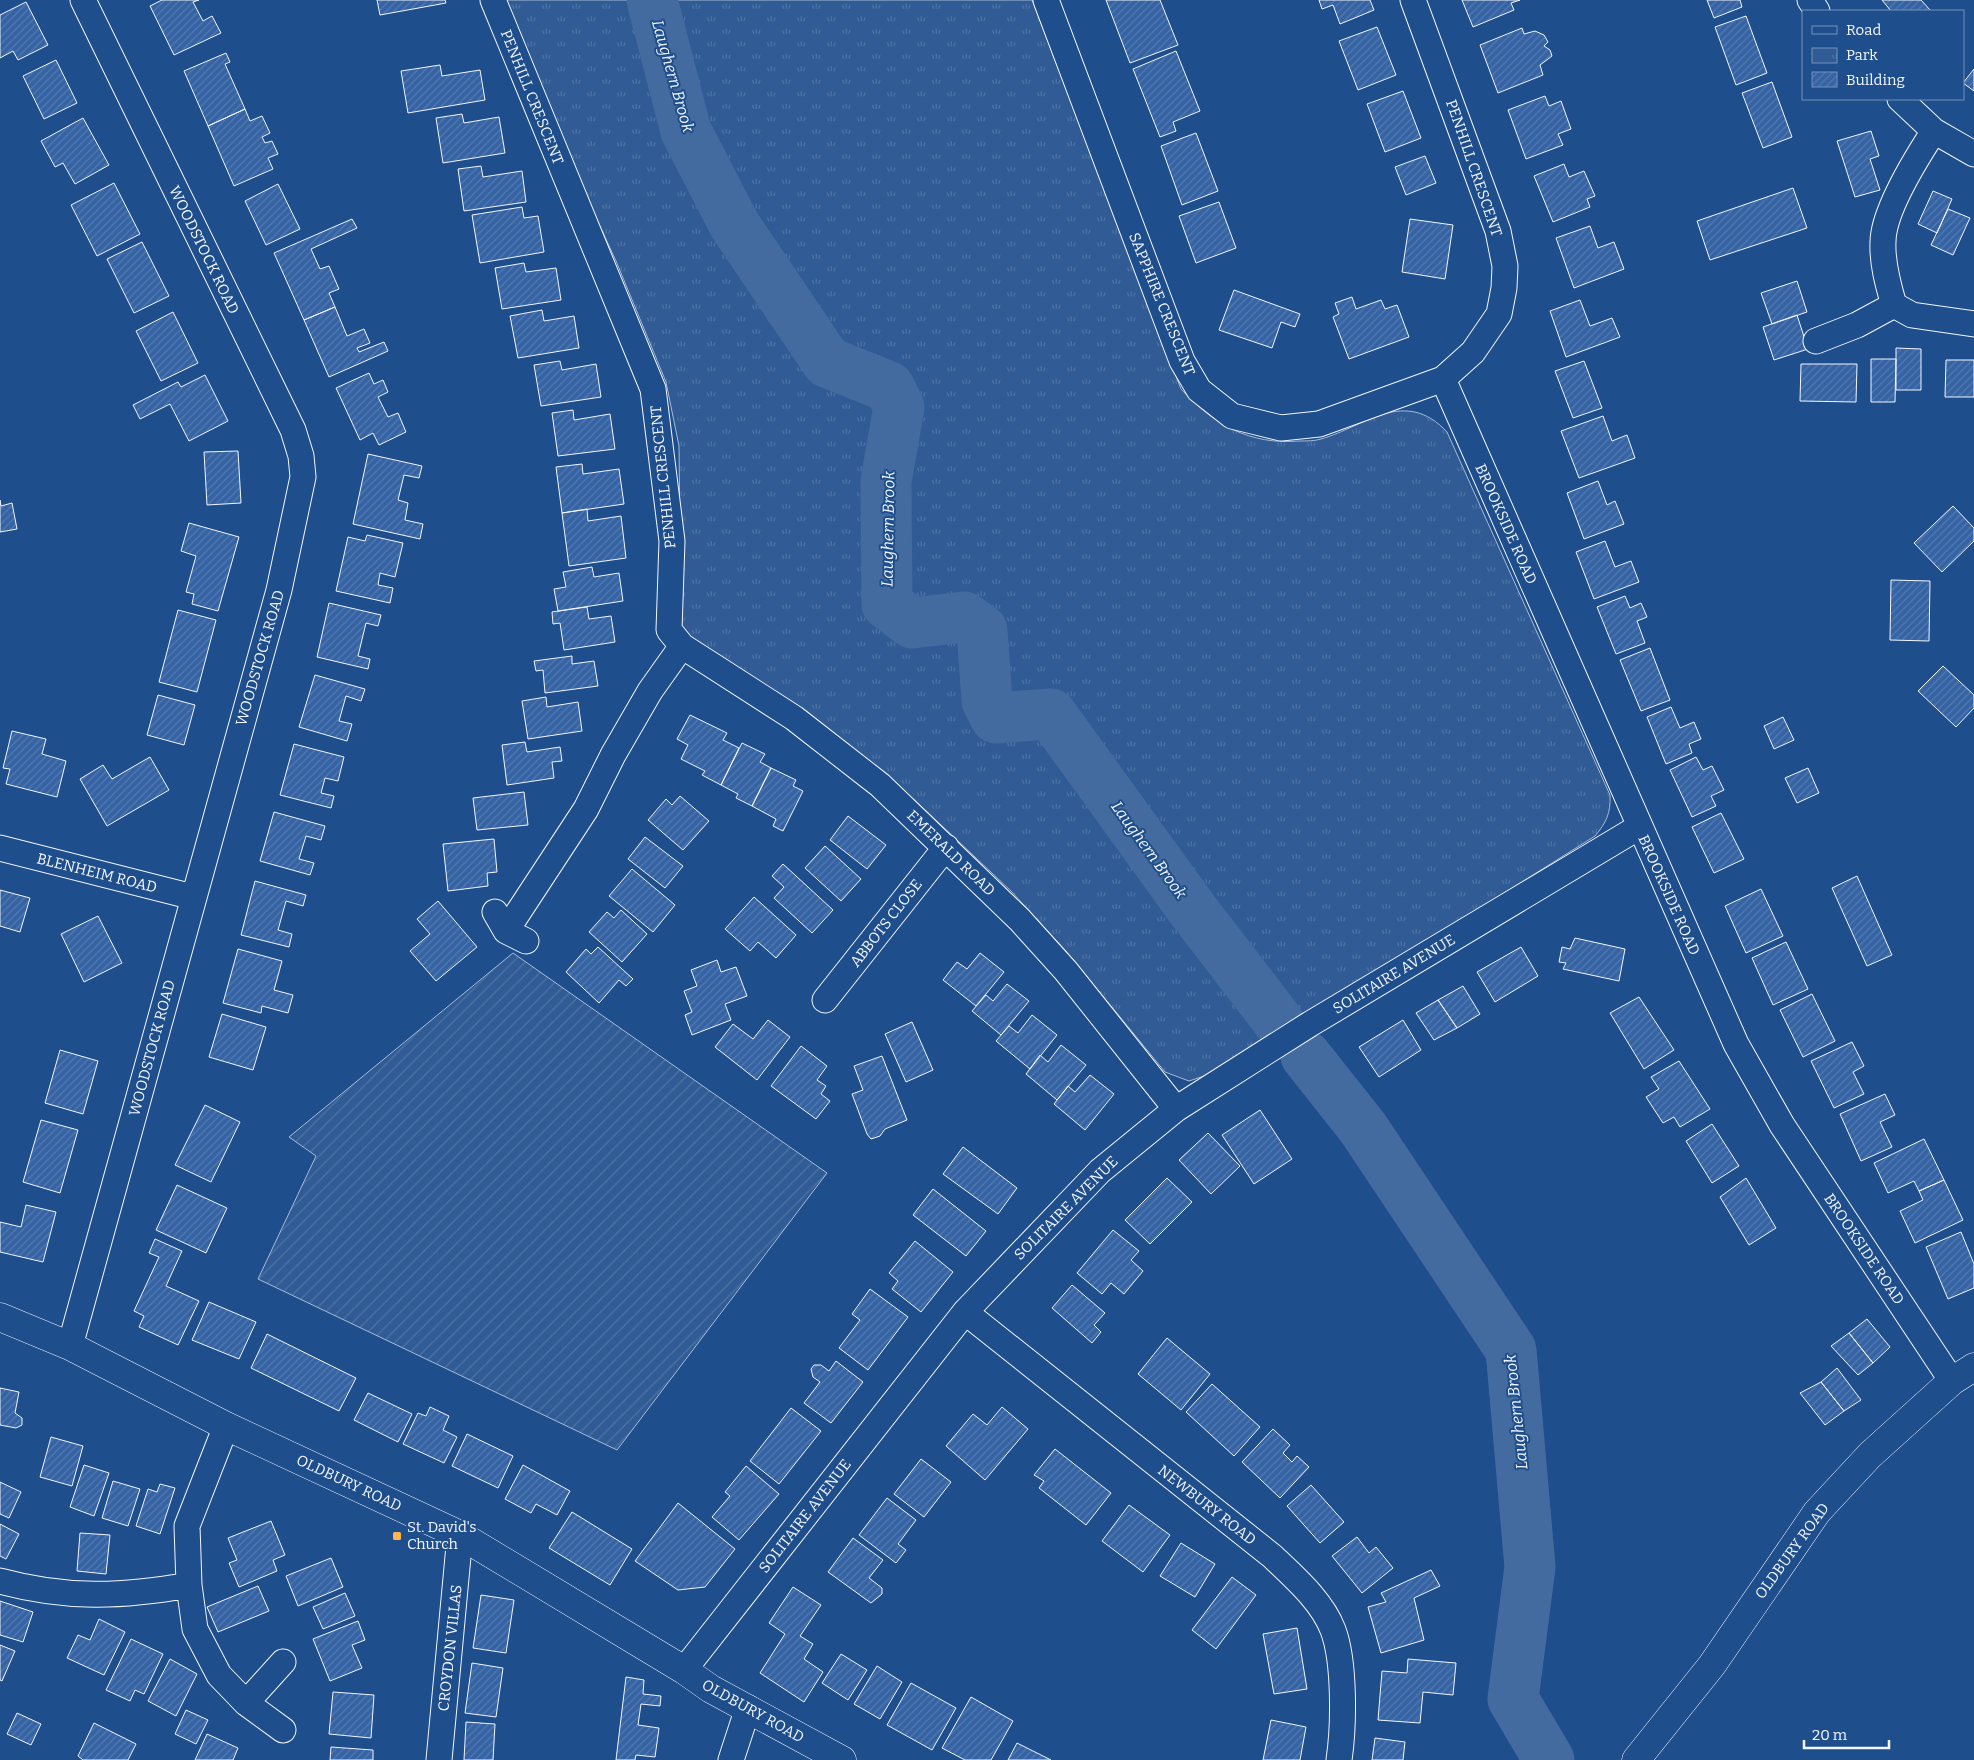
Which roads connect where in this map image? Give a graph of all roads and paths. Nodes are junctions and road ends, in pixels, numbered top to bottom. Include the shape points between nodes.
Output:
1 (83, 0) edge
2 (493, 0) edge
3 (1046, 0) edge
4 (1413, 0) edge
5 (1901, 100) edge
6 (1934, 131) junction
7 (1974, 154) edge
8 (1894, 306) junction
9 (1974, 324) edge
10 (1816, 340) dead end
11 (1443, 378) junction
12 (682, 646) junction
13 (1639, 827) junction
14 (946, 847) junction
15 (0, 848) edge
16 (193, 897) junction
17 (509, 928) dead end
18 (825, 1000) dead end
19 (1176, 1109) junction
20 (965, 1312) junction
21 (0, 1317) edge
22 (70, 1346) junction
23 (1963, 1374) edge
24 (226, 1426) junction
25 (460, 1535) junction
26 (0, 1582) edge
27 (189, 1585) junction
28 (282, 1662) dead end
29 (684, 1670) junction
30 (246, 1703) junction
31 (748, 1708) junction
32 (283, 1730) dead end
33 (439, 1760) edge
34 (731, 1760) edge
35 (842, 1760) edge
36 (1340, 1760) edge
37 (1636, 1760) edge

1 - 16 street, WOODSTOCK ROAD via 293,430 301,456 303,477 279,590
2 - 12 street, PENHILL CRESCENT via 653,389 672,541 669,630
3 - 11 street, SAPPHIRE CRESCENT via 1182,361 1199,390 1232,416 1281,428 1319,424
4 - 11 street, PENHILL CRESCENT via 1498,231 1505,266 1499,314 1473,352
5 - 6 street
6 - 7 street
6 - 8 street via 1890,212 1883,240
8 - 9 street via 1912,316
8 - 10 street via 1858,325
11 - 13 street, BROOKSIDE ROAD
12 - 14 street, EMERALD ROAD via 794,718 880,785
12 - 17 street via 650,692 586,809
13 - 19 street, SOLITAIRE AVENUE via 1310,1024
13 - 23 street, BROOKSIDE ROAD via 1736,1044 1782,1125
14 - 18 street, ABBOTS CLOSE
14 - 19 street, EMERALD ROAD via 1066,971
15 - 16 street, BLENHEIM ROAD
16 - 22 street, WOODSTOCK ROAD
19 - 20 street, SOLITAIRE AVENUE via 1100,1171
20 - 29 street, SOLITAIRE AVENUE
20 - 36 street, NEWBURY ROAD via 1272,1556 1308,1591 1333,1630 1342,1677
21 - 22 street, OLDBURY ROAD
22 - 24 street, OLDBURY ROAD
23 - 37 street, OLDBURY ROAD via 1870,1454 1817,1512 1712,1665
24 - 25 street, OLDBURY ROAD
24 - 27 street via 187,1526
25 - 29 street, OLDBURY ROAD
25 - 33 street, CROYDON VILLAS
26 - 27 street via 70,1595 109,1596
27 - 30 street via 195,1629 219,1675
28 - 30 street
29 - 31 street, OLDBURY ROAD via 711,1689
30 - 32 street
31 - 34 street
31 - 35 street, OLDBURY ROAD

